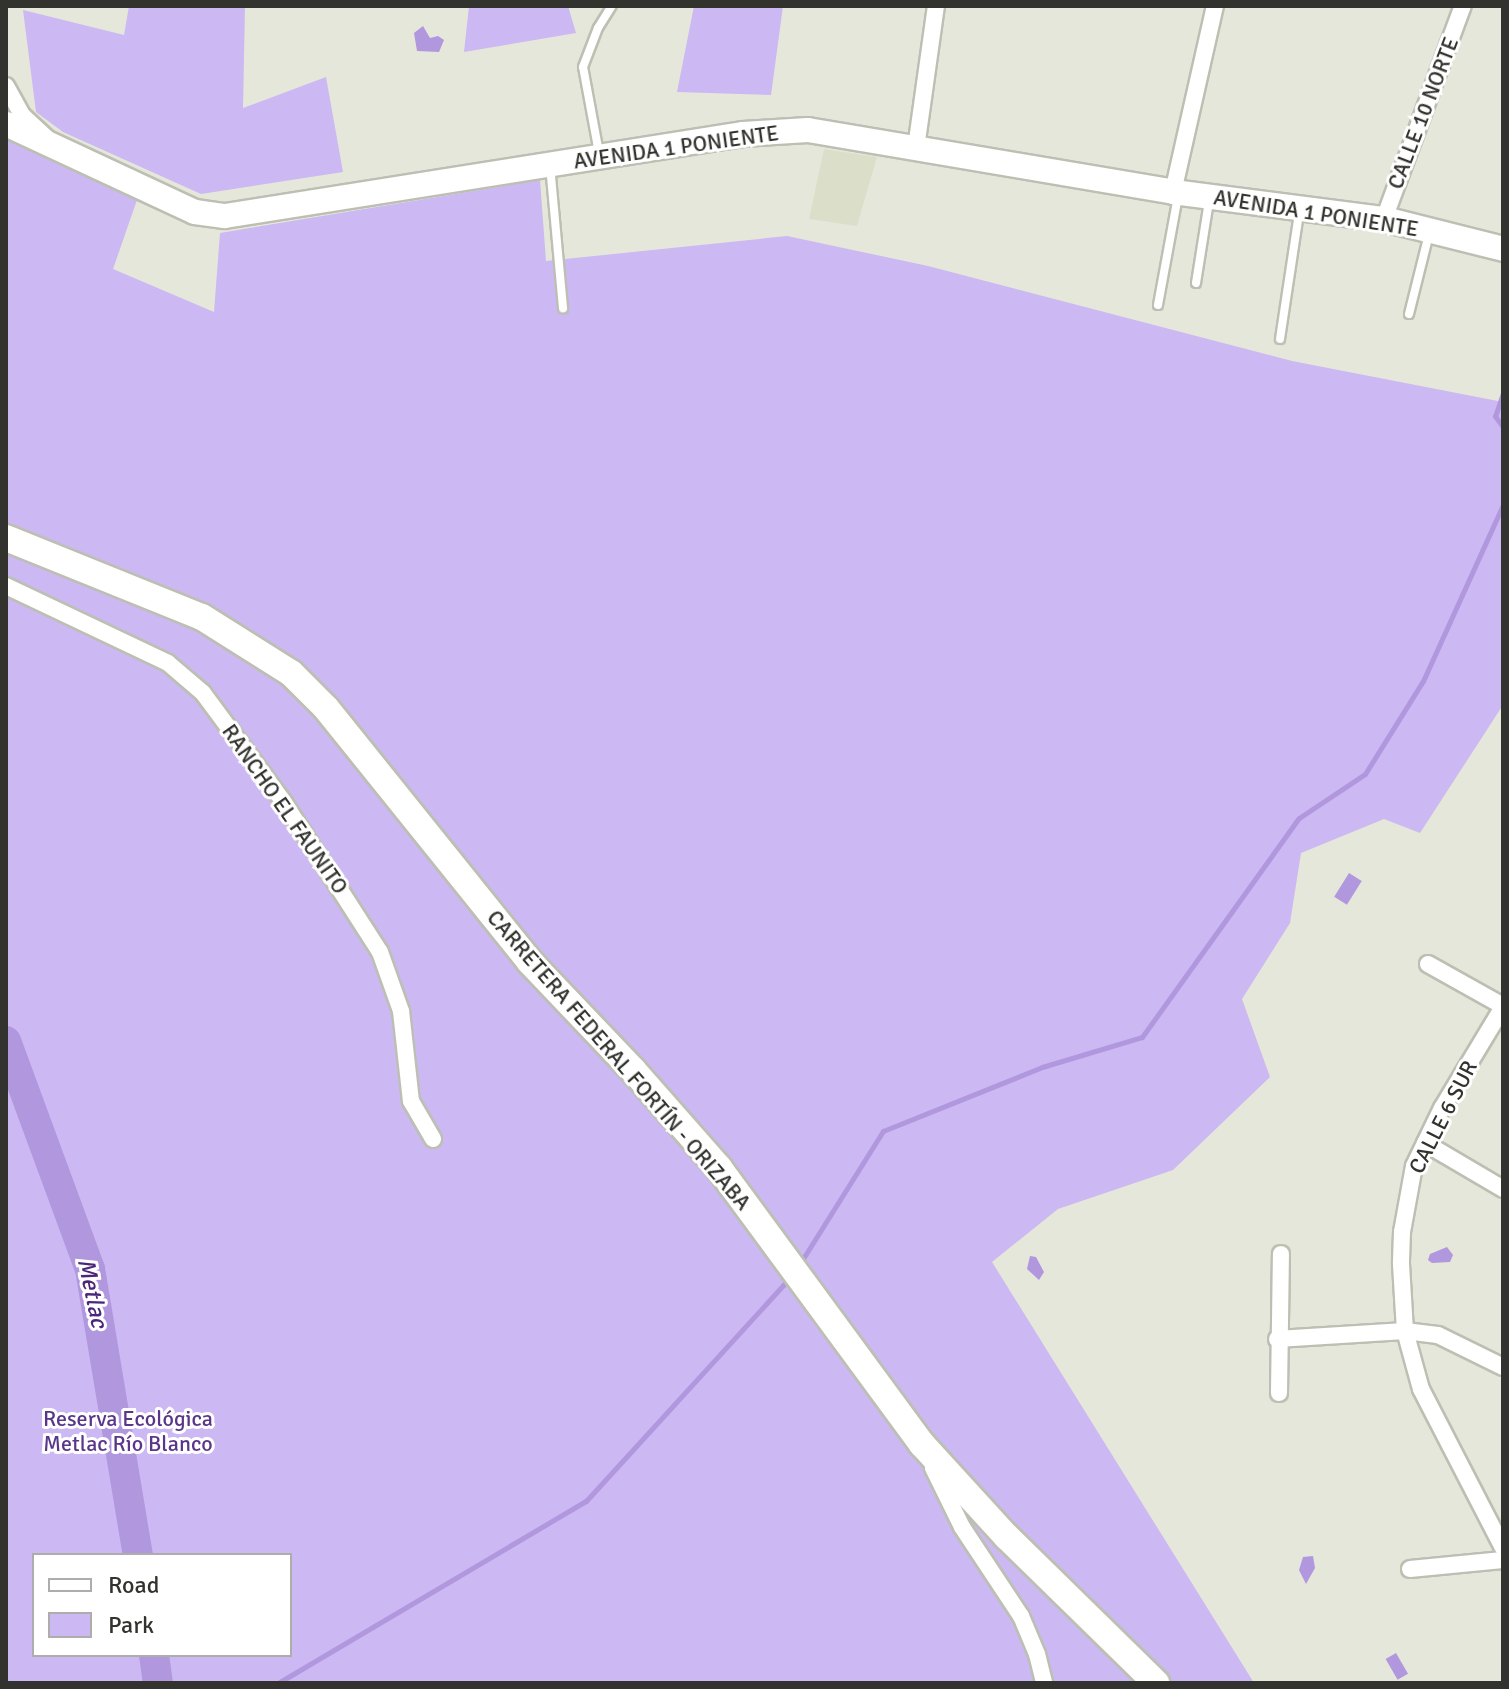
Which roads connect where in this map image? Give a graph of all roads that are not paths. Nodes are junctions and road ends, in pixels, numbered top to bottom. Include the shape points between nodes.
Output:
1 (612, 6) edge
2 (936, 6) edge
3 (1215, 6) edge
4 (1463, 6) edge
5 (6, 86) edge
6 (6, 124) edge
7 (56, 148) junction
8 (916, 148) junction
9 (600, 156) junction
10 (550, 164) junction
11 (1175, 192) junction
12 (1210, 197) junction
13 (1299, 209) junction
14 (1384, 219) junction
15 (1429, 231) junction
16 (1503, 249) edge
17 (1196, 283) dead end
18 (1158, 305) dead end
19 (563, 308) dead end
20 (1409, 314) dead end
21 (1280, 339) dead end
22 (6, 538) edge
23 (6, 586) edge
24 (1428, 964) dead end
25 (1503, 1006) edge
26 (433, 1139) dead end
27 (1425, 1143) junction
28 (1503, 1189) edge
29 (1281, 1254) dead end
30 (1405, 1331) junction
31 (1277, 1339) junction
32 (1503, 1367) edge
33 (1279, 1393) dead end
34 (922, 1444) junction
35 (1503, 1548) edge
36 (1503, 1560) edge
37 (1410, 1569) dead end
38 (1044, 1683) edge
39 (1156, 1683) edge

1 - 9 lane via 583,67
2 - 8 street
3 - 11 street
4 - 14 street, CALLE 10 NORTE
5 - 7 street via 22,115
6 - 7 street, AVENIDA 1 PONIENTE
7 - 10 street, AVENIDA 1 PONIENTE via 195,212 225,216
8 - 9 street, AVENIDA 1 PONIENTE via 808,130 743,134
8 - 11 street, AVENIDA 1 PONIENTE
9 - 10 street, AVENIDA 1 PONIENTE
10 - 19 lane
11 - 12 street, AVENIDA 1 PONIENTE
11 - 18 lane
12 - 13 street, AVENIDA 1 PONIENTE
12 - 17 lane
13 - 14 street, AVENIDA 1 PONIENTE
13 - 21 lane
14 - 15 street, AVENIDA 1 PONIENTE
15 - 16 street, AVENIDA 1 PONIENTE
15 - 20 lane
22 - 34 main road, CARRETERA FEDERAL FORTÍN - ORIZABA via 202,617 291,673 326,708 530,962 719,1168
23 - 26 street, RANCHO EL FAUNITO via 168,663 203,693 283,801 380,952 401,1011 411,1101
24 - 25 street
25 - 27 street, CALLE 6 SUR
27 - 28 street
27 - 30 street, CALLE 6 SUR via 1414,1166 1402,1232
29 - 31 street
30 - 31 street
30 - 32 street via 1438,1335
30 - 35 street, CALLE 6 SUR via 1421,1389
31 - 33 street
34 - 38 street via 962,1527 1021,1616
34 - 39 main road, CARRETERA FEDERAL FORTÍN - ORIZABA via 1007,1537
36 - 37 street

